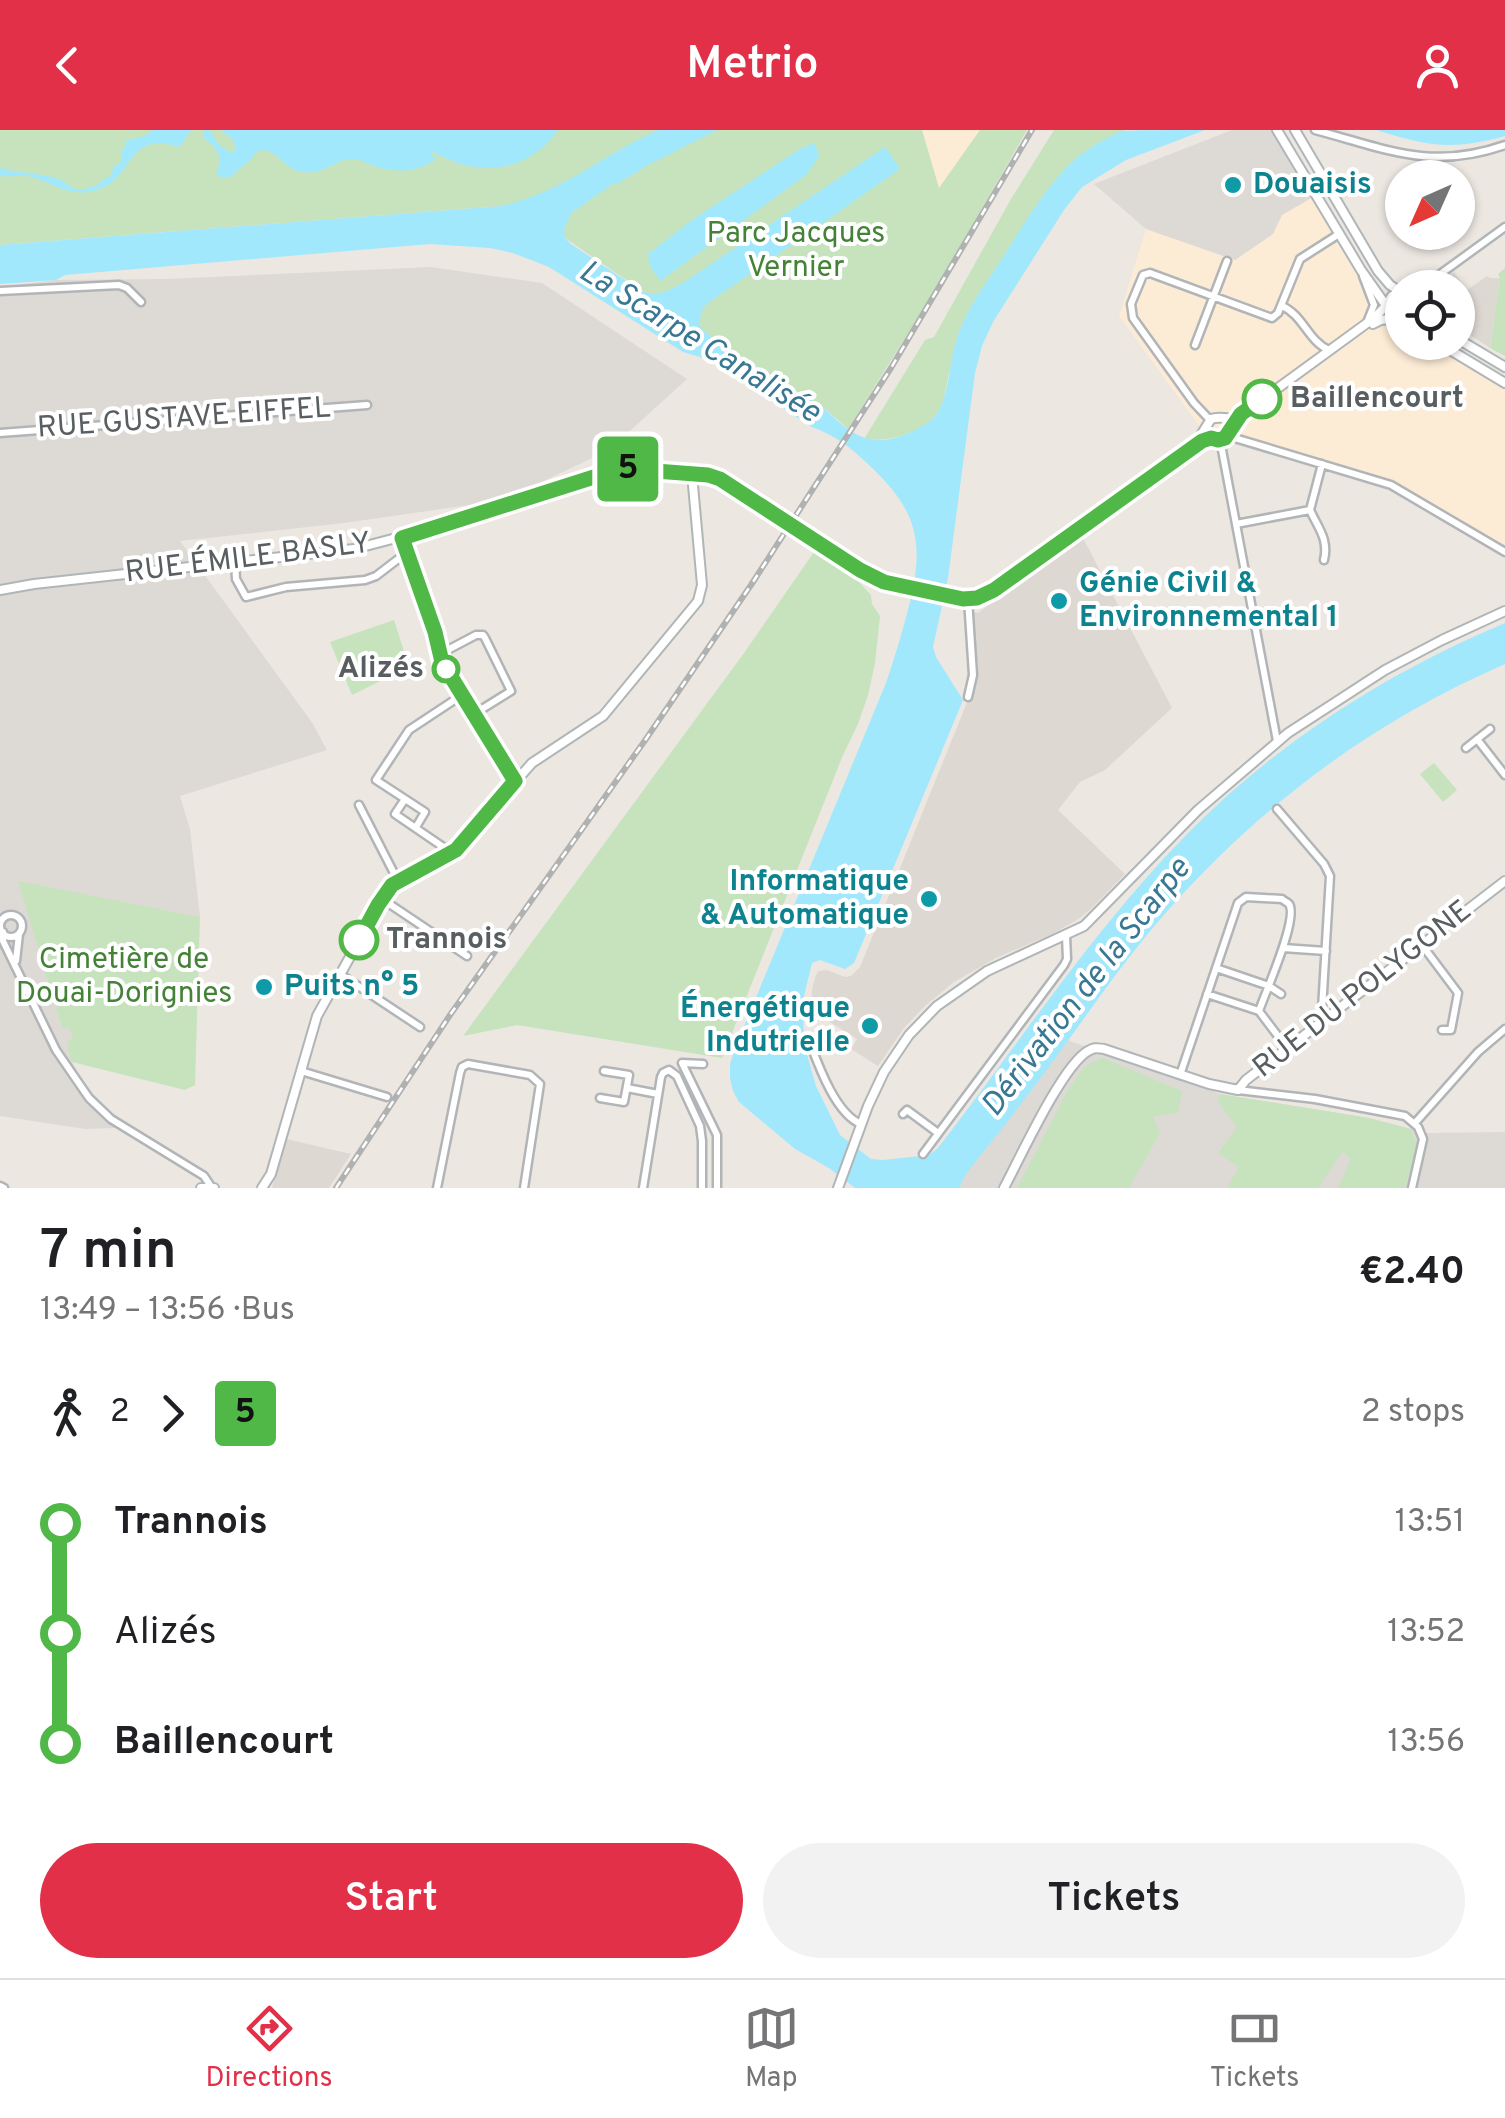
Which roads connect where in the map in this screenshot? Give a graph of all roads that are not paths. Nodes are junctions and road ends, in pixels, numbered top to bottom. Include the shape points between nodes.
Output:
1 (1277, 130) edge
2 (1295, 130) edge
3 (1315, 130) edge
4 (1505, 145) edge
5 (1505, 227) edge
6 (1339, 234) junction
7 (1227, 261) dead end
8 (1361, 270) junction
9 (1446, 270) edge
10 (1385, 279) edge
11 (0, 291) edge
12 (1213, 297) junction
13 (141, 302) dead end
14 (1282, 306) junction
15 (1385, 306) joint
16 (1385, 320) edge
17 (1367, 323) junction
18 (1196, 344) dead end
19 (1475, 349) edge
20 (1329, 350) junction
21 (1466, 360) edge
22 (1505, 366) edge
23 (1290, 379) junction
24 (1505, 383) edge
25 (368, 406) dead end
26 (1209, 429) junction
27 (1226, 431) junction
28 (0, 433) edge
29 (1322, 464) junction
30 (692, 474) junction
31 (1310, 510) junction
32 (1236, 524) junction
33 (402, 538) junction
34 (1505, 552) edge
35 (406, 553) junction
36 (1324, 560) dead end
37 (235, 564) junction
38 (0, 590) edge
39 (968, 599) junction
40 (1505, 611) edge
41 (440, 654) junction
42 (462, 695) junction
43 (968, 697) dead end
44 (474, 714) junction
45 (1490, 728) dead end
46 (1477, 739) junction
47 (1278, 741) junction
48 (1466, 748) dead end
49 (1505, 776) edge
50 (515, 781) junction
51 (405, 799) junction
52 (359, 806) dead end
53 (1278, 809) dead end
54 (416, 827) junction
55 (452, 853) junction
56 (398, 881) junction
57 (1505, 881) edge
58 (382, 899) junction
59 (4, 913) edge
60 (1, 930) edge
61 (20, 932) junction
62 (1066, 936) junction
63 (1422, 945) junction
64 (1282, 948) junction
65 (1326, 952) junction
66 (466, 956) dead end
67 (17, 967) junction
68 (1216, 968) junction
69 (340, 974) junction
70 (1269, 986) junction
71 (1207, 994) junction
72 (1281, 994) dead end
73 (1259, 1012) junction
74 (1326, 1018) junction
75 (420, 1027) dead end
76 (1505, 1029) edge
77 (1442, 1030) dead end
78 (810, 1043) dead end
79 (1287, 1048) junction
80 (702, 1064) dead end
81 (604, 1070) dead end
82 (300, 1071) junction
83 (1180, 1074) junction
84 (627, 1088) junction
85 (1238, 1090) junction
86 (658, 1094) junction
87 (387, 1097) dead end
88 (600, 1098) dead end
89 (903, 1114) dead end
90 (861, 1124) junction
91 (1415, 1124) junction
92 (938, 1133) junction
93 (923, 1154) dead end
94 (839, 1184) edge
95 (201, 1188) edge
96 (213, 1188) edge
97 (262, 1188) edge
98 (437, 1188) edge
99 (524, 1188) edge
100 (643, 1188) edge
101 (702, 1188) edge
102 (717, 1188) edge
103 (1004, 1188) edge
104 (1412, 1188) edge

1 - 6 street
2 - 10 street
3 - 4 street via 1423,158 1472,156
5 - 9 street
6 - 8 street
6 - 14 street via 1300,259
7 - 12 street
8 - 15 street
8 - 17 street via 1374,307
11 - 13 street via 118,286
12 - 14 street via 1270,318
12 - 18 street
12 - 26 street via 1146,273 1131,304 1133,318
14 - 20 street
15 - 17 street
16 - 23 street
17 - 20 street
19 - 22 street
20 - 23 street
21 - 24 street
23 - 27 street
25 - 28 street, RUE GUSTAVE EIFFEL
26 - 27 street
26 - 27 street via 1216,417
26 - 39 street via 1194,447 994,590
27 - 29 street
27 - 32 street via 1222,450
29 - 31 street
29 - 34 street via 1395,487
30 - 33 street, RUE ÉMILE BASLY via 616,470
30 - 39 street, RUE ÉMILE BASLY via 718,478 872,577
30 - 50 street via 698,601 603,716
31 - 32 street
31 - 36 street via 1325,540
32 - 47 street
33 - 35 street
33 - 37 street, RUE ÉMILE BASLY
35 - 37 street, RUE ÉMILE BASLY via 366,580 246,597
35 - 41 street
37 - 38 street, RUE ÉMILE BASLY
39 - 43 street
40 - 47 street via 1385,670
41 - 42 street
41 - 44 street via 476,635 485,638 511,691
42 - 44 street
42 - 51 street via 412,727 376,780
44 - 50 street
45 - 46 street
46 - 48 street
46 - 49 street
47 - 62 street via 1189,818 1096,916
50 - 55 street
51 - 54 street via 425,812
51 - 54 street via 395,814
52 - 56 street
53 - 65 street via 1330,873
54 - 55 street
55 - 56 street
56 - 58 street
57 - 63 street, RUE DU POLYGONE
58 - 66 street
58 - 69 street
59 - 60 street
59 - 61 street via 20,921
60 - 61 street
60 - 67 street
61 - 67 street
62 - 90 street via 988,971 937,1006 892,1058
62 - 92 street via 1064,966
63 - 74 street, RUE DU POLYGONE
63 - 77 street via 1458,993 1451,1030
64 - 65 street
64 - 68 street via 1287,902 1243,898
64 - 70 street
65 - 74 street
67 - 96 street via 50,1039 94,1104
68 - 70 street
68 - 71 street
69 - 75 street
69 - 82 street via 317,1016
70 - 72 street
70 - 73 street
71 - 73 street
71 - 83 street
73 - 79 street
74 - 79 street, RUE DU POLYGONE
76 - 91 street
78 - 90 street via 828,1085
79 - 85 street, RUE DU POLYGONE
80 - 102 street via 682,1063 718,1138
81 - 84 street via 629,1075
82 - 87 street
82 - 97 street
83 - 85 street, RUE DU POLYGONE
83 - 103 street, RUE DU POLYGONE via 1104,1049 1088,1051 1051,1099
84 - 86 street
84 - 88 street via 624,1102
85 - 91 street via 1401,1114
86 - 100 street
86 - 101 street via 662,1074 672,1071 700,1126
89 - 92 street via 907,1110
90 - 94 street
91 - 104 street via 1423,1142
92 - 93 street
95 - 96 street
98 - 99 street via 461,1070 468,1064 532,1076 540,1086

